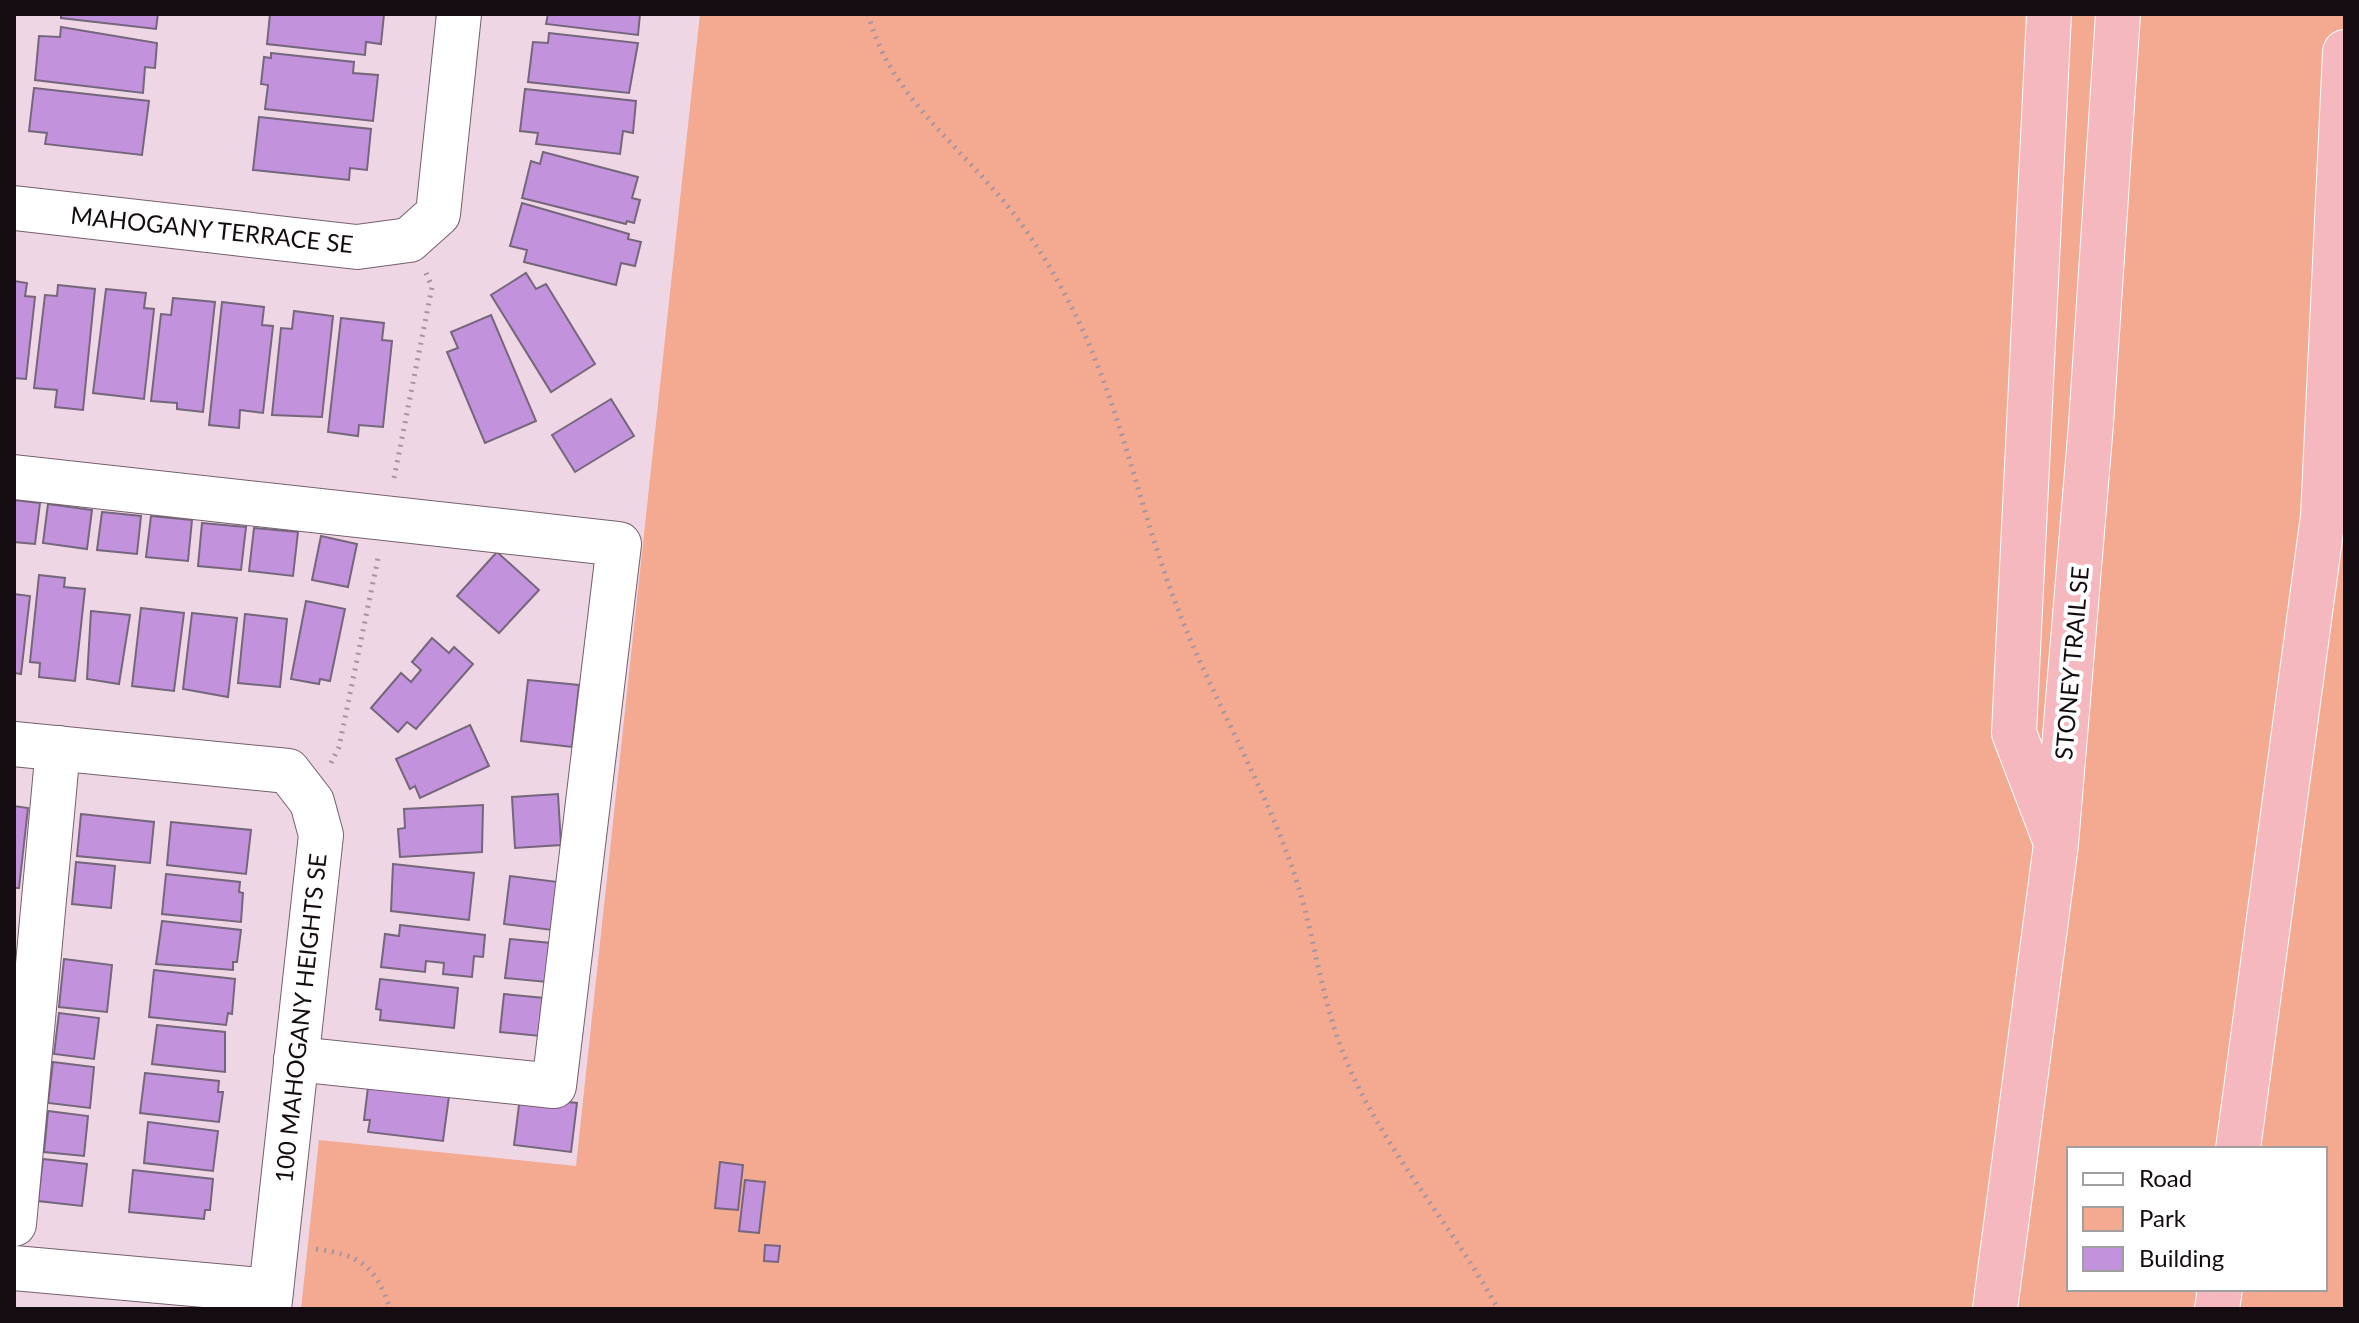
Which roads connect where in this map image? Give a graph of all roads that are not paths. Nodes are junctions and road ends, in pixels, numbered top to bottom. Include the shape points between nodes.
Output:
1 (459, 14) edge
2 (2049, 14) edge
3 (2118, 14) edge
4 (2345, 52) edge
5 (14, 208) edge
6 (2345, 444) edge
7 (14, 477) edge
8 (2323, 516) junction
9 (14, 744) edge
10 (58, 748) junction
11 (2056, 844) junction
12 (24, 1010) edge
13 (296, 1059) junction
14 (2238, 1147) edge
15 (14, 1224) edge
16 (14, 1268) edge
17 (270, 1300) edge
18 (1995, 1309) edge

1 - 5 street, MAHOGANY TERRACE SE via 438,214 409,240 357,247
2 - 11 highway via 2014,733
3 - 11 highway, STONEY TRAIL SE
4 - 8 highway
6 - 8 highway
7 - 13 street via 619,544 554,1086
8 - 14 highway
9 - 10 street, 100 MAHOGANY HEIGHTS SE
10 - 12 street
10 - 13 street, 100 MAHOGANY HEIGHTS SE via 288,771 312,802 321,835
11 - 18 highway, STONEY TRAIL SE
12 - 15 street
13 - 17 street, 100 MAHOGANY HEIGHTS SE
16 - 17 street

